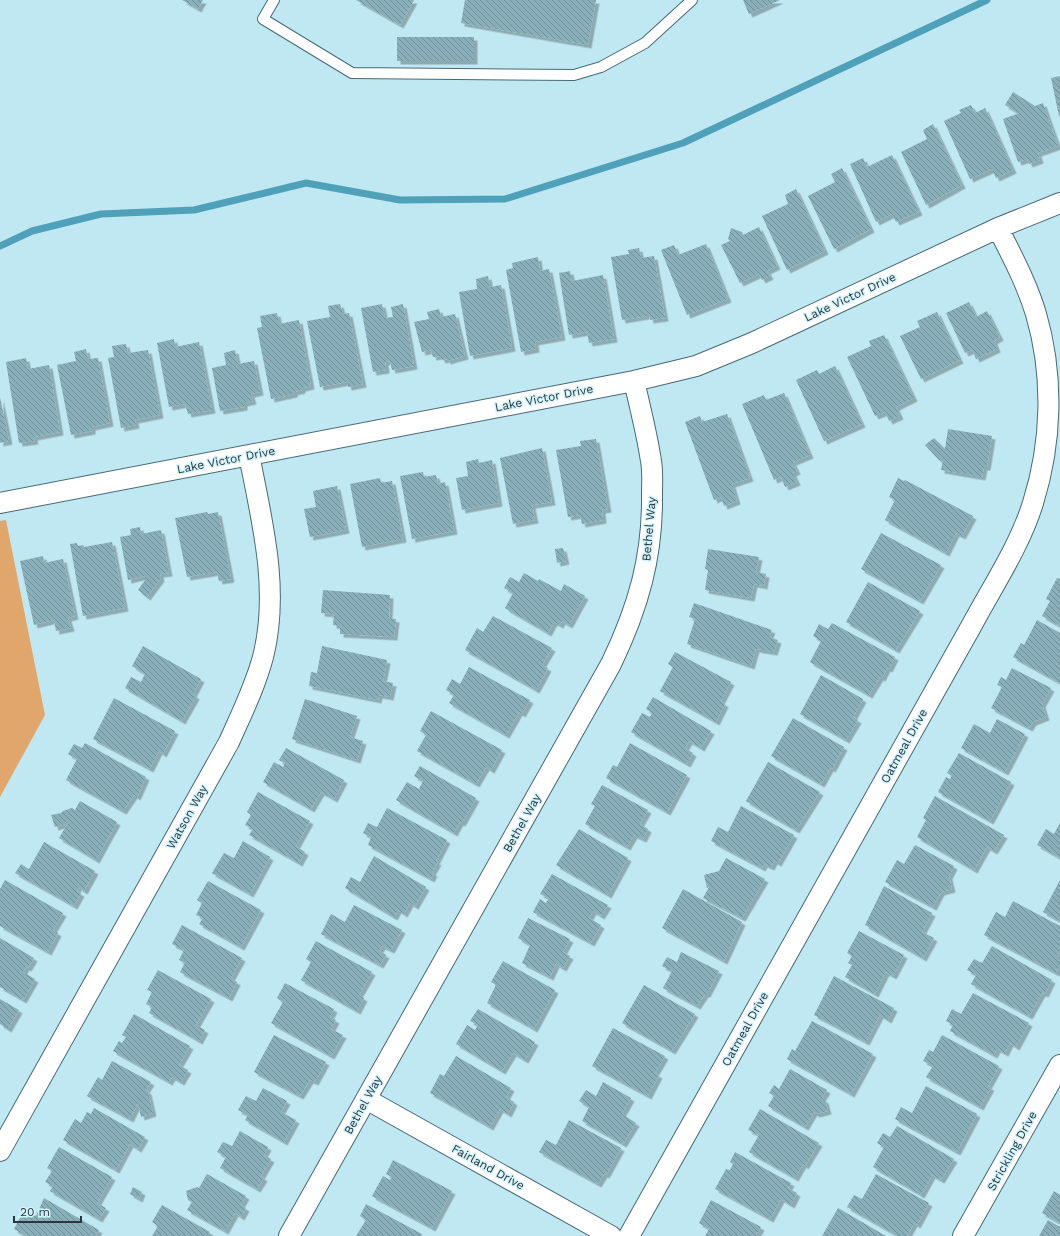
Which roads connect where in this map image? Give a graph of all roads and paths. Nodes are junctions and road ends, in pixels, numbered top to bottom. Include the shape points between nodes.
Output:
1 (274, 0) edge
2 (692, 0) edge
3 (1060, 203) edge
4 (998, 228) junction
5 (634, 381) junction
6 (249, 455) junction
7 (0, 503) edge
8 (1060, 1065) edge
9 (366, 1098) junction
10 (0, 1151) edge
11 (289, 1236) edge
12 (611, 1236) edge
13 (629, 1236) edge
14 (963, 1236) edge

1 - 2 lane via 263,20 352,73 506,75 574,75 601,67 645,43
3 - 4 street, Lake Victor Drive
4 - 5 street, Lake Victor Drive via 752,343 696,366
4 - 13 street, Oatmeal Drive via 1036,314 1046,360 1048,420 1044,457 1033,504 1013,550
5 - 6 street, Lake Victor Drive
5 - 9 street, Bethel Way via 652,462 652,505 650,546 642,586 628,628 611,664
6 - 7 street, Lake Victor Drive
6 - 10 street, Watson Way via 270,572 270,616 263,657 229,742
8 - 14 street, Strickling Drive
9 - 11 street, Bethel Way
9 - 12 street, Fairland Drive

